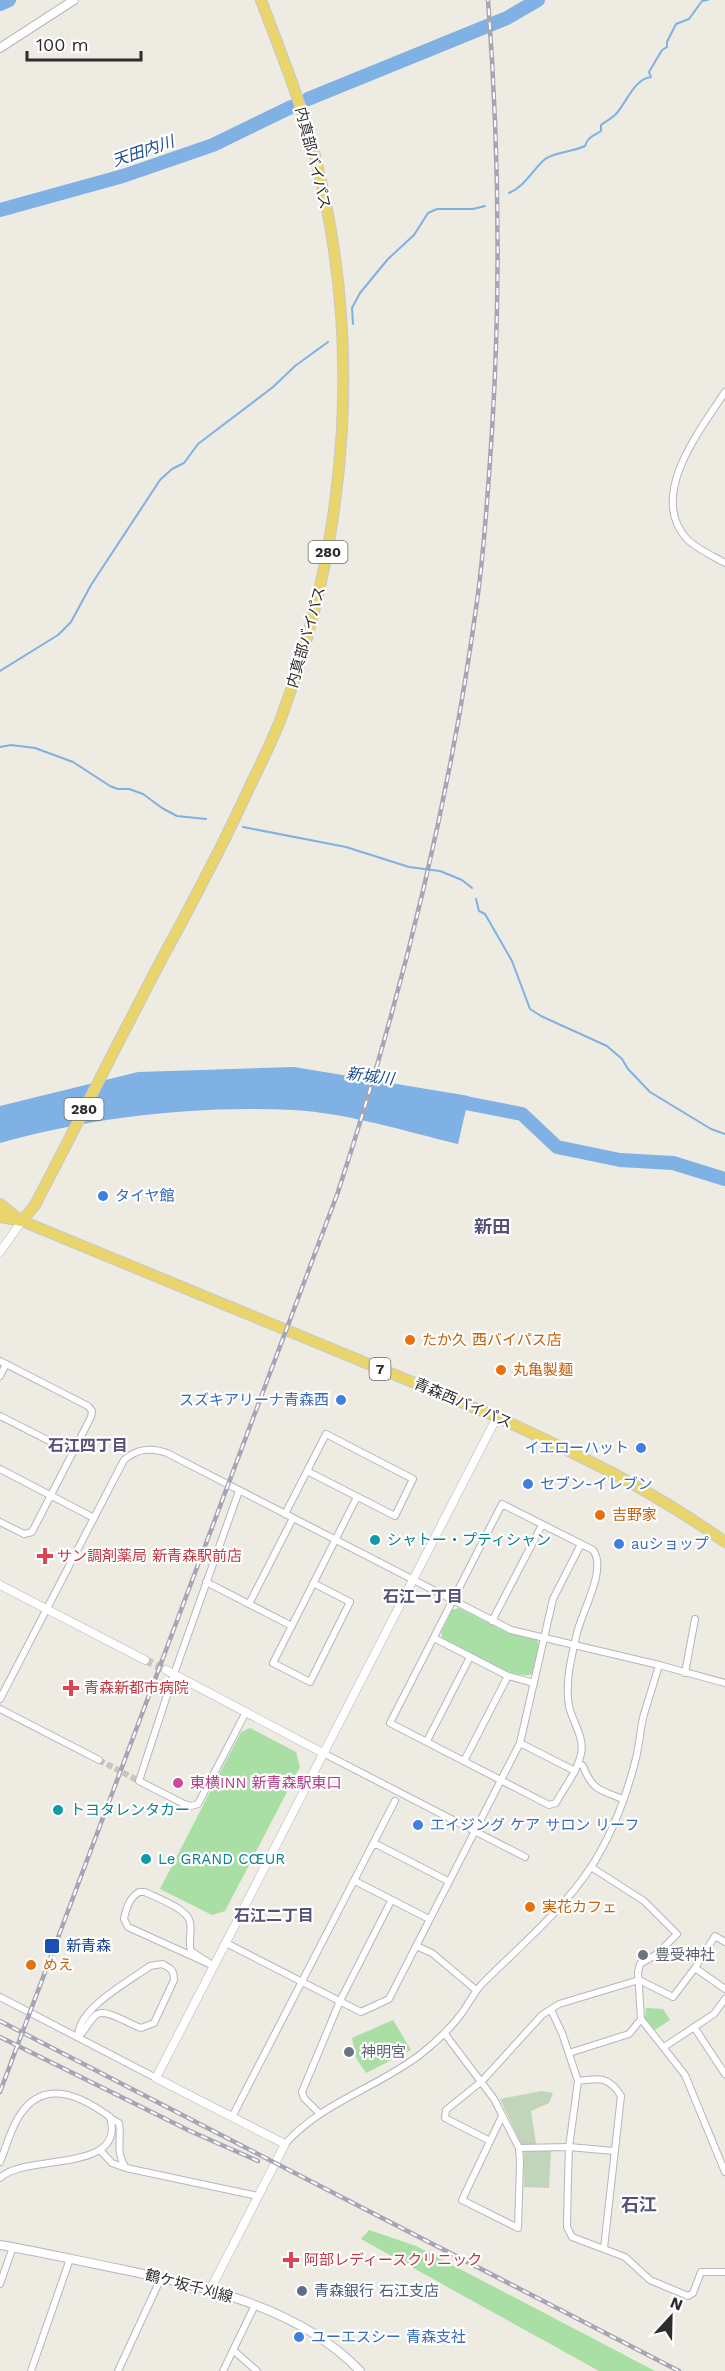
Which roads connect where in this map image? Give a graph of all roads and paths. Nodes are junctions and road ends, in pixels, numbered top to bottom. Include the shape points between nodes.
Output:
1 (74, 0) edge
2 (261, 0) edge
3 (0, 48) edge
4 (725, 392) edge
5 (725, 563) edge
6 (0, 1204) edge
7 (0, 1217) edge
8 (22, 1221) junction
9 (0, 1252) edge
10 (3, 1363) edge
11 (0, 1376) edge
12 (0, 1416) edge
13 (497, 1417) junction
14 (73, 1453) junction
15 (0, 1469) edge
16 (307, 1471) junction
17 (239, 1491) junction
18 (51, 1495) junction
19 (357, 1497) junction
20 (285, 1514) junction
21 (94, 1518) junction
22 (293, 1518) junction
23 (0, 1522) edge
24 (542, 1524) junction
25 (335, 1540) junction
26 (725, 1542) edge
27 (581, 1544) junction
28 (412, 1580) junction
29 (206, 1582) junction
30 (313, 1583) junction
31 (0, 1585) edge
32 (452, 1601) junction
33 (249, 1604) junction
34 (46, 1609) junction
35 (695, 1619) dead end
36 (492, 1621) junction
37 (292, 1626) junction
38 (434, 1638) junction
39 (544, 1638) junction
40 (574, 1645) junction
41 (470, 1657) junction
42 (145, 1660) tunnel mouth
43 (659, 1665) junction
44 (166, 1670) tunnel mouth
45 (685, 1673) junction
46 (174, 1674) junction
47 (508, 1676) junction
48 (534, 1683) junction
49 (725, 1683) edge
50 (0, 1700) edge
51 (0, 1709) edge
52 (246, 1713) junction
53 (427, 1742) junction
54 (520, 1743) junction
55 (323, 1753) junction
56 (99, 1760) tunnel mouth
57 (464, 1761) junction
58 (578, 1763) junction
59 (574, 1771) junction
60 (500, 1780) junction
61 (623, 1799) junction
62 (395, 1801) dead end
63 (474, 1831) junction
64 (373, 1845) junction
65 (525, 1857) dead end
66 (591, 1866) junction
67 (355, 1881) junction
68 (448, 1881) junction
69 (392, 1900) junction
70 (429, 1919) junction
71 (725, 1942) edge
72 (226, 1943) junction
73 (416, 1947) junction
74 (214, 1966) junction
75 (695, 1968) junction
76 (639, 1980) junction
77 (303, 1982) junction
78 (725, 1989) edge
79 (476, 1990) junction
80 (0, 1997) edge
81 (725, 1999) edge
82 (340, 2001) junction
83 (551, 2010) junction
84 (641, 2019) junction
85 (694, 2027) junction
86 (445, 2034) junction
87 (78, 2037) junction
88 (664, 2047) junction
89 (569, 2053) junction
90 (725, 2074) edge
91 (156, 2078) junction
92 (482, 2081) junction
93 (578, 2081) junction
94 (320, 2114) junction
95 (502, 2116) junction
96 (110, 2117) junction
97 (232, 2117) junction
98 (490, 2141) junction
99 (285, 2144) junction
100 (569, 2147) junction
101 (519, 2148) junction
102 (100, 2150) junction
103 (614, 2151) junction
104 (0, 2162) edge
105 (126, 2168) junction
106 (725, 2172) edge
107 (0, 2178) edge
108 (258, 2196) junction
109 (0, 2245) edge
110 (13, 2247) junction
111 (604, 2248) junction
112 (70, 2259) junction
113 (725, 2272) edge
114 (161, 2278) junction
115 (0, 2284) edge
116 (210, 2290) junction
117 (255, 2305) junction
118 (233, 2350) junction
119 (31, 2371) edge
120 (118, 2371) edge
121 (223, 2371) edge
122 (257, 2371) edge
123 (360, 2371) edge

1 - 3 main road
2 - 8 highway, 内真部バイパス / 280 via 313,150 336,267 344,400 329,550 302,657 272,740 211,868 35,1205
4 - 5 street via 692,444 676,476 672,496 677,522 686,539
6 - 8 highway, 青森西バイパス / 7
7 - 8 highway, 青森西バイパス / 7
8 - 9 street
8 - 13 highway, 青森西バイパス / 7
10 - 11 street
10 - 14 street via 92,1411
12 - 14 street
13 - 26 highway, 青森西バイパス / 7 via 565,1447 639,1487
13 - 28 street
14 - 18 street
15 - 18 street
16 - 19 street
16 - 19 street via 326,1434 413,1479 395,1516
16 - 20 street
17 - 20 street
17 - 21 street via 167,1453 139,1451 124,1460
17 - 29 street
18 - 21 street
18 - 23 street via 32,1532 24,1534
19 - 25 street
20 - 22 street
21 - 34 street
22 - 25 street
22 - 33 street
24 - 27 street
24 - 32 street via 502,1504
24 - 36 street
25 - 28 street
25 - 30 street
27 - 39 street via 553,1599
27 - 40 street via 597,1555 597,1578
28 - 32 street
28 - 55 street
29 - 33 street
29 - 46 street
30 - 37 street
30 - 37 street via 350,1602 310,1682 273,1663
31 - 34 street
32 - 36 street
32 - 38 street
33 - 37 street
34 - 42 street
34 - 50 street
35 - 45 street
36 - 39 street
38 - 41 street
38 - 53 street via 390,1723
39 - 40 street
39 - 48 street
40 - 43 street
40 - 58 street via 568,1696 581,1743
41 - 47 street
41 - 53 street
43 - 45 street
43 - 61 street
44 - 46 street
45 - 49 street
46 - 52 street
46 - 52 street via 139,1781 184,1804 198,1804
47 - 48 street
47 - 57 street
48 - 54 street
51 - 56 street
52 - 55 street
53 - 57 street
54 - 59 street
54 - 60 street
55 - 63 street
55 - 72 street
57 - 60 street
58 - 59 street
58 - 61 street via 589,1783
59 - 60 street via 556,1803 549,1804
60 - 63 street
61 - 66 street
62 - 64 street
63 - 65 street
63 - 68 street
64 - 67 street
64 - 68 street
66 - 76 street via 644,1901 677,1934 640,1964
66 - 79 street via 547,1920
67 - 69 street
67 - 77 street
68 - 70 street
69 - 70 street
69 - 82 street
70 - 73 street
71 - 75 street via 715,1936
72 - 74 street
72 - 77 street
73 - 79 street via 432,1953
73 - 82 street via 389,1999 361,2012
74 - 74 street via 128,1927 124,1920 133,1896 145,1892 184,1912 190,1924 191,1951
74 - 91 street
75 - 76 street via 673,1997
75 - 78 street
76 - 83 street via 559,2004
76 - 84 street
77 - 82 street
77 - 97 street
79 - 86 street
80 - 87 street
81 - 85 street via 714,2014
82 - 94 street via 302,2092
83 - 89 street
83 - 92 street
84 - 88 street
84 - 89 street via 629,2034
85 - 88 street
85 - 90 street
86 - 92 street
86 - 94 street via 390,2076
87 - 87 street via 77,2029 86,2013 150,1966 170,1967 174,1973 173,1986 151,2026 141,2028 101,2012
87 - 91 street
88 - 106 street via 685,2074
89 - 93 street
91 - 97 street
92 - 95 street
92 - 98 street via 446,2110 445,2118
93 - 100 street
93 - 103 street via 598,2078 609,2082 621,2096
94 - 99 street
95 - 98 street
95 - 101 street
96 - 102 street via 112,2135 109,2144
96 - 104 street via 69,2095 42,2095 18,2118
96 - 105 street via 118,2123 118,2155
97 - 99 street
98 - 101 street via 462,2200 518,2228
99 - 108 street
100 - 101 street
100 - 103 street
100 - 111 street via 567,2227 572,2237
102 - 105 street via 112,2163
102 - 107 street via 10,2171
103 - 111 street
105 - 108 street
108 - 116 street
109 - 110 main road, 鶴ケ坂千刈線
110 - 112 main road, 鶴ケ坂千刈線
110 - 115 street
111 - 113 street via 625,2257 650,2280 688,2296 693,2294 701,2272
112 - 114 main road, 鶴ケ坂千刈線
112 - 119 street
114 - 116 main road, 鶴ケ坂千刈線
114 - 120 street
116 - 117 main road, 鶴ケ坂千刈線
117 - 118 street
117 - 123 main road, 鶴ケ坂千刈線 via 309,2331
118 - 121 street
118 - 122 street

